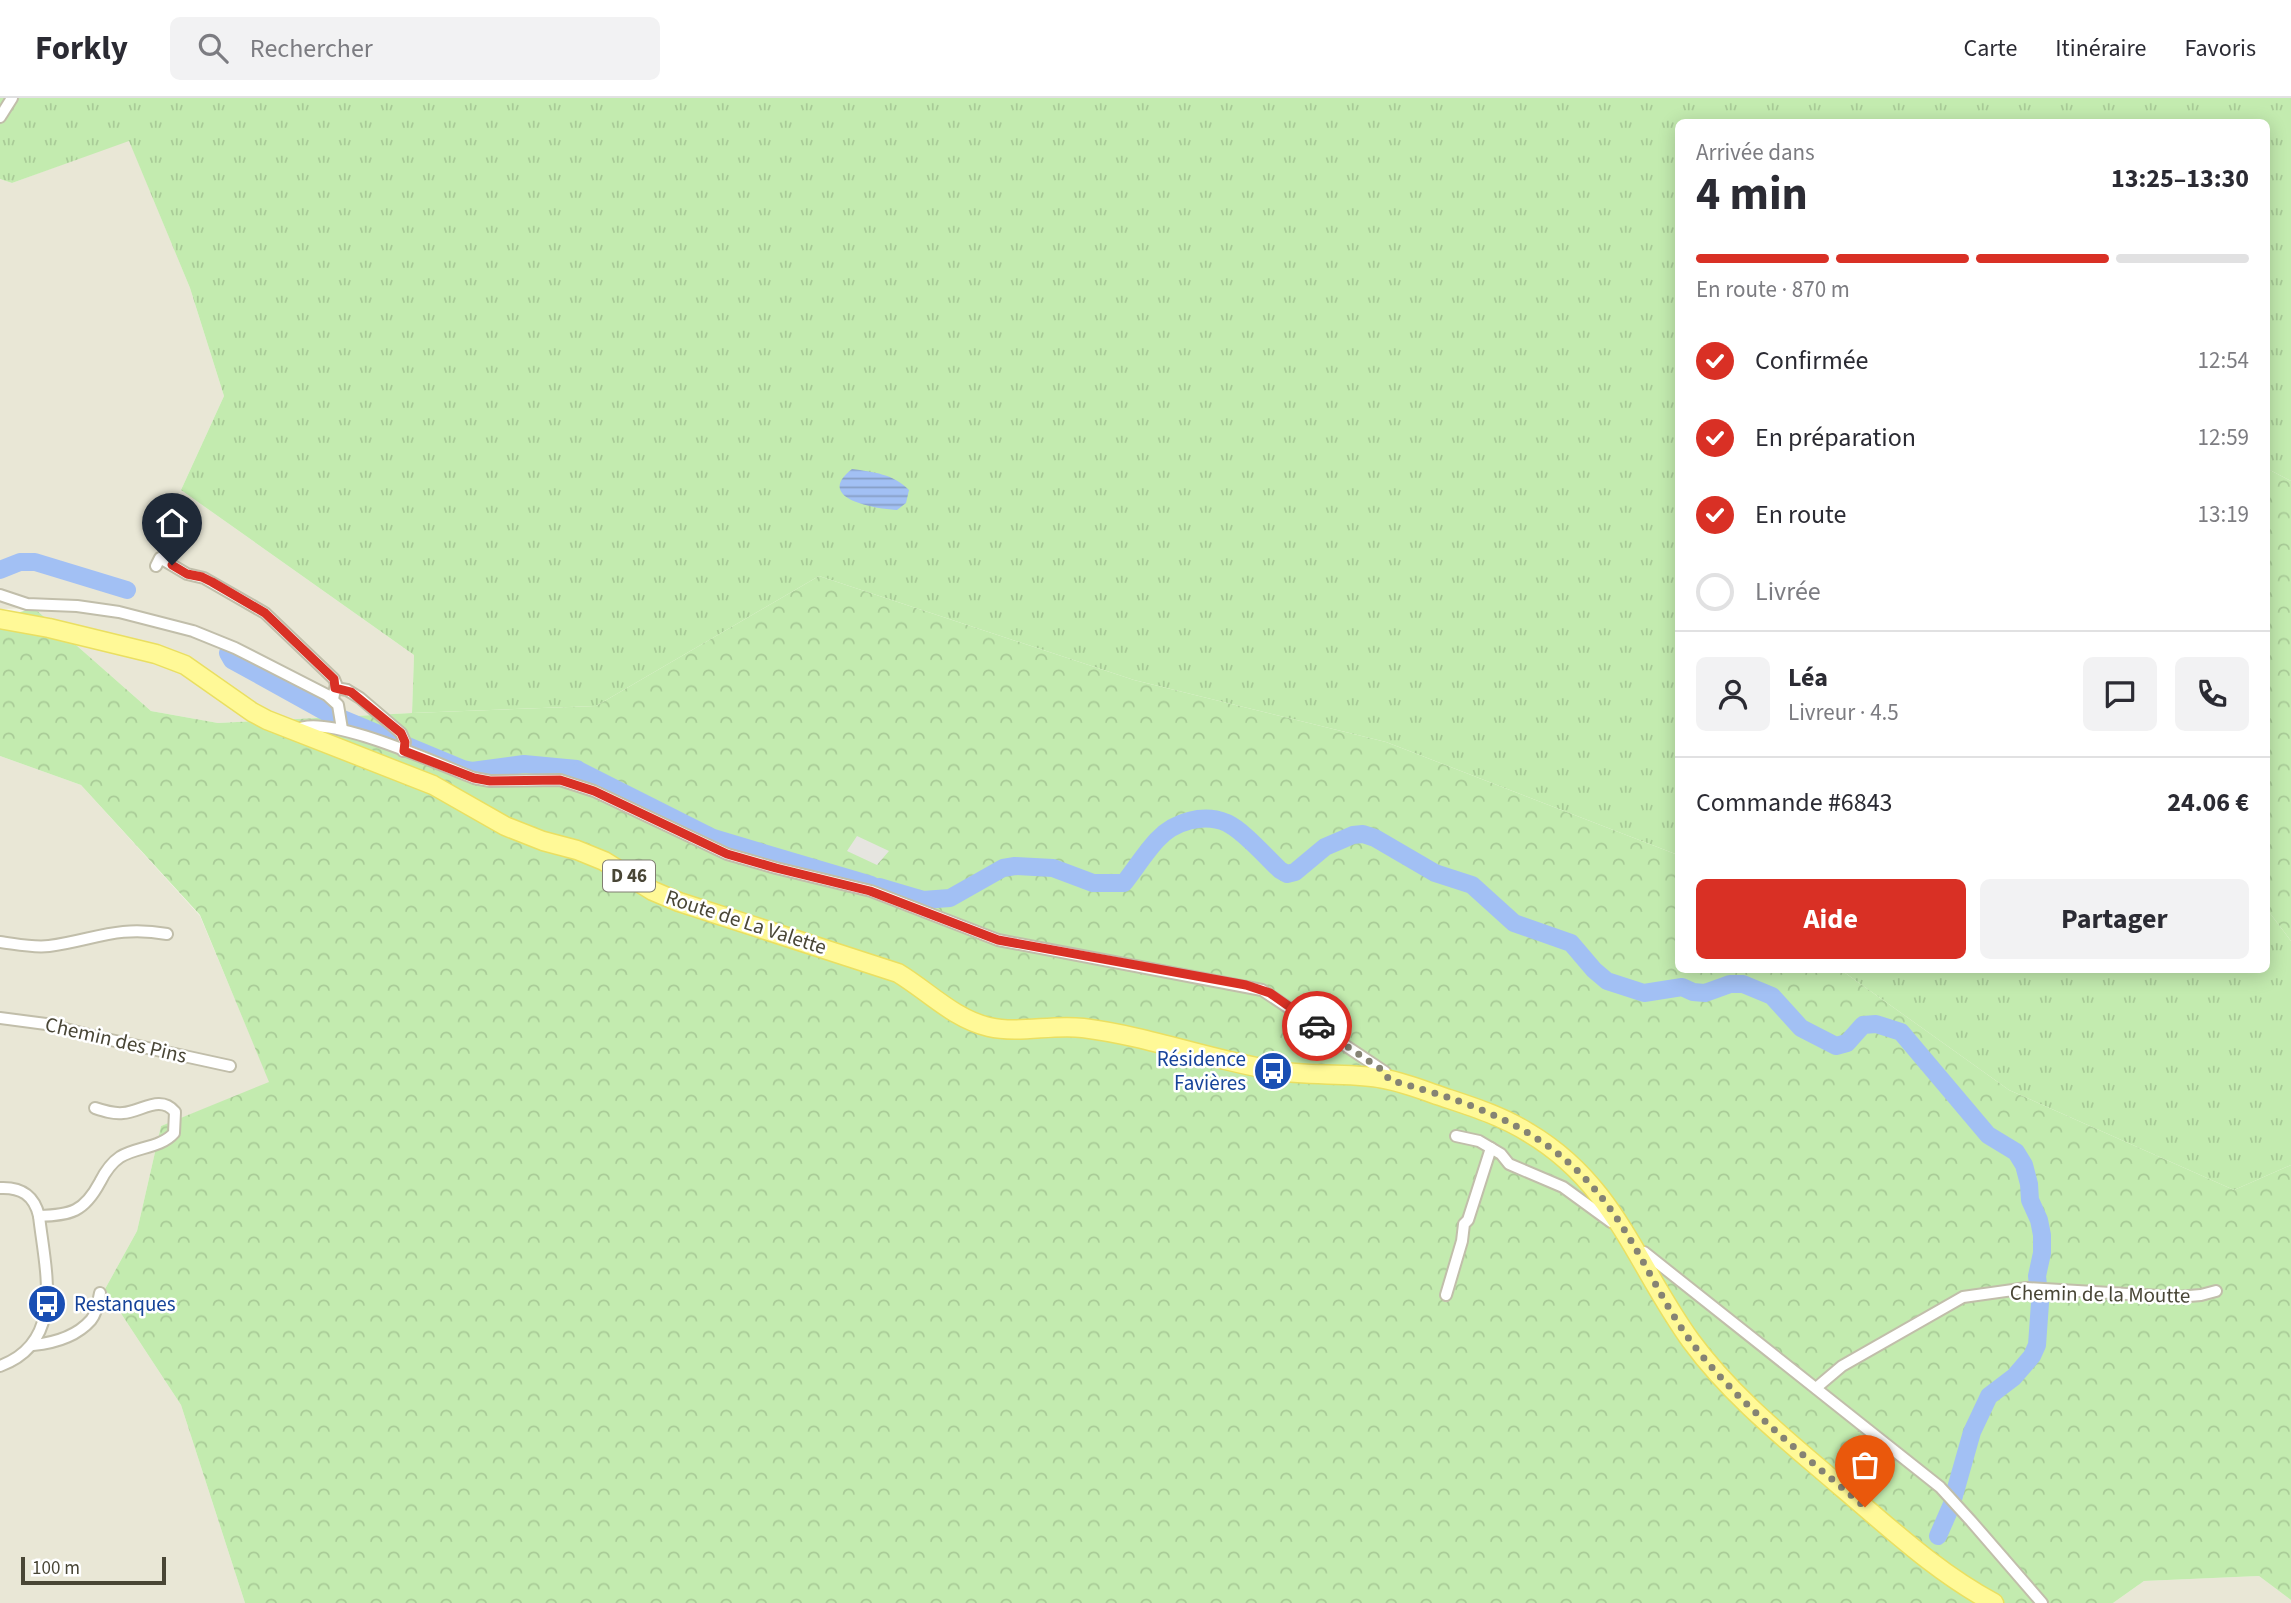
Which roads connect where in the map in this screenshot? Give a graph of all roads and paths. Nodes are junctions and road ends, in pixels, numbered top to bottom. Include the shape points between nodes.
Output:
1 (12, 98) edge
2 (0, 117) edge
3 (156, 566) dead end
4 (0, 595) edge
5 (0, 620) edge
6 (31, 624) junction
7 (0, 626) edge
8 (334, 693) junction
9 (342, 722) junction
10 (295, 732) junction
11 (404, 746) junction
12 (166, 934) dead end
13 (0, 942) edge
14 (0, 1017) edge
15 (230, 1066) dead end
16 (1388, 1084) junction
17 (95, 1108) dead end
18 (1456, 1136) dead end
19 (1491, 1148) junction
20 (0, 1188) edge
21 (39, 1216) junction
22 (1618, 1219) junction
23 (1638, 1254) junction
24 (2216, 1291) dead end
25 (100, 1293) dead end
26 (1446, 1295) dead end
27 (33, 1345) junction
28 (0, 1366) edge
29 (1816, 1388) junction
30 (1994, 1603) edge
31 (2042, 1603) edge

1 - 2 street
3 - 8 street via 160,558 265,613 332,677
4 - 8 street via 27,604 104,609 193,631
5 - 6 main road, Route de La Valette / D 46
6 - 7 main road, Route de La Valette / D 46
6 - 10 main road, Route de La Valette / D 46 via 185,665 253,712
8 - 9 street
8 - 11 street via 347,690 360,698 401,733
9 - 10 street
9 - 11 street
10 - 16 main road, Route de La Valette / D 46 via 433,785 505,826 604,861 679,902 898,973 949,1010 989,1028 1079,1027 1138,1036 1246,1065 1304,1075 1363,1076
11 - 16 street via 474,778 569,782 727,854 870,891 998,940 1262,990 1385,1072
12 - 13 street via 118,931 49,946
14 - 15 street, Chemin des Pins
16 - 22 main road, Route de La Valette / D 46 via 1453,1100 1513,1123 1560,1154 1590,1182
17 - 21 street via 123,1113 165,1104 175,1112 174,1133 115,1160 81,1208
18 - 19 street
19 - 22 street via 1509,1164 1563,1187 1611,1222
19 - 26 street via 1464,1224
20 - 21 street via 26,1193
21 - 27 street via 47,1304
22 - 23 main road, Route de La Valette / D 46
23 - 29 street via 1644,1252
23 - 30 main road, Route de La Valette / D 46 via 1685,1333 1724,1380 1927,1560
24 - 29 street, Chemin de la Moutte via 2177,1297 2027,1288 1963,1297 1842,1366
25 - 27 street via 92,1320 76,1333
27 - 28 street
29 - 31 street via 1940,1488

